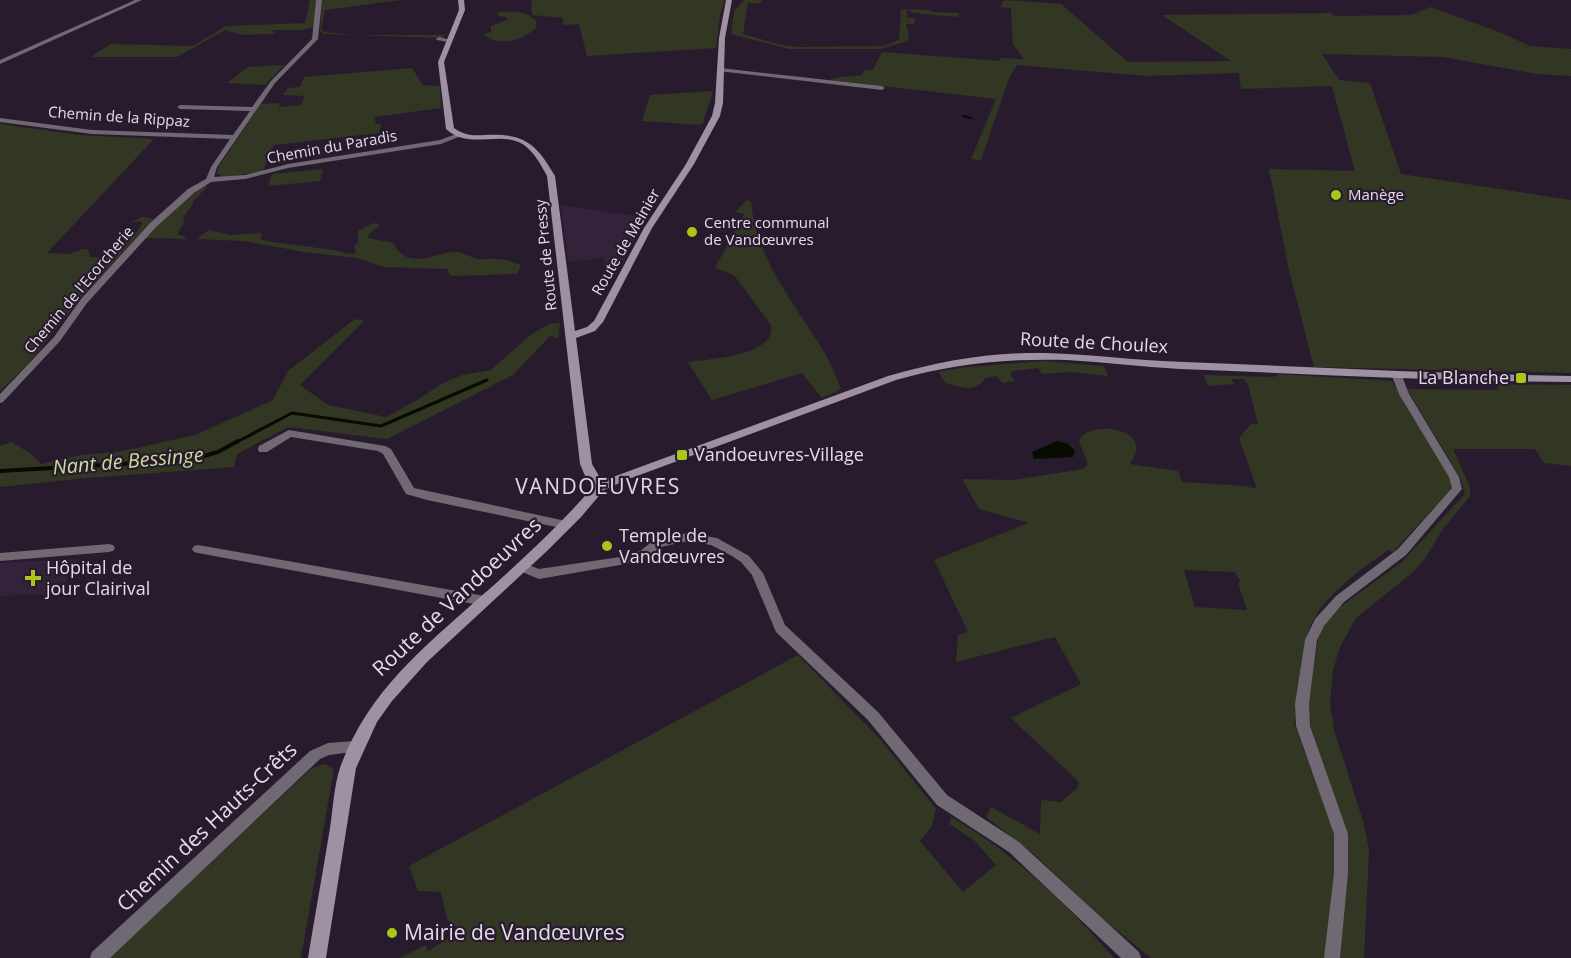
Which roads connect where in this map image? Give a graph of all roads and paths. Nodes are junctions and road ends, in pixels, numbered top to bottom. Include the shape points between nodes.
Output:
1 (139, 0) edge
2 (319, 0) edge
3 (461, 0) edge
4 (729, 0) edge
5 (439, 39) dead end
6 (448, 40) junction
7 (0, 62) edge
8 (720, 70) junction
9 (882, 87) dead end
10 (180, 106) dead end
11 (254, 109) junction
12 (0, 120) edge
13 (459, 135) junction
14 (236, 137) junction
15 (208, 180) junction
16 (571, 336) junction
17 (1396, 376) junction
18 (1571, 379) edge
19 (0, 400) edge
20 (263, 449) dead end
21 (600, 487) junction
22 (566, 525) junction
23 (109, 548) dead end
24 (198, 549) dead end
25 (0, 557) edge
26 (521, 567) junction
27 (485, 601) junction
28 (355, 747) junction
29 (98, 958) edge
30 (317, 958) edge
31 (1133, 958) edge
32 (1332, 958) edge

1 - 7 street
2 - 11 street, Chemin de l'Ecorcherie via 315,39 277,77
3 - 6 street via 462,10
4 - 8 street, Route de Meinier
5 - 6 street
6 - 13 street via 441,62 450,129
8 - 9 street
8 - 16 street, Route de Meinier via 718,109 706,137 656,216 598,322
10 - 11 street
11 - 14 street, Chemin de l'Ecorcherie
12 - 14 street, Chemin de la Rippaz via 92,132
13 - 15 street, Chemin du Paradis via 441,142
13 - 16 street, Route de Pressy via 514,138 531,146 543,159 553,184
14 - 15 street, Chemin de l'Ecorcherie
15 - 19 street, Chemin de l'Ecorcherie via 153,225
16 - 21 street via 586,464
17 - 18 street, Route de Choulex
17 - 21 street, Route de Choulex via 1066,357 974,360 892,378
17 - 32 street via 1454,477 1457,489 1402,552 1340,599 1319,623 1311,640 1302,726 1341,834
20 - 22 street via 289,433 381,448 410,490
21 - 22 street, Route de Vandoeuvres
22 - 26 street, Route de Vandoeuvres
23 - 25 street
24 - 27 street
26 - 27 street, Route de Vandoeuvres
26 - 31 street via 539,574 620,561 644,554 658,543 688,537 713,541 745,559 757,573 780,628 873,716 942,800 1014,847
27 - 28 street, Route de Vandoeuvres via 393,686 370,717
28 - 29 street, Chemin des Hauts-Crêts via 328,748 315,755
28 - 30 street, Route de Vandoeuvres via 341,804

